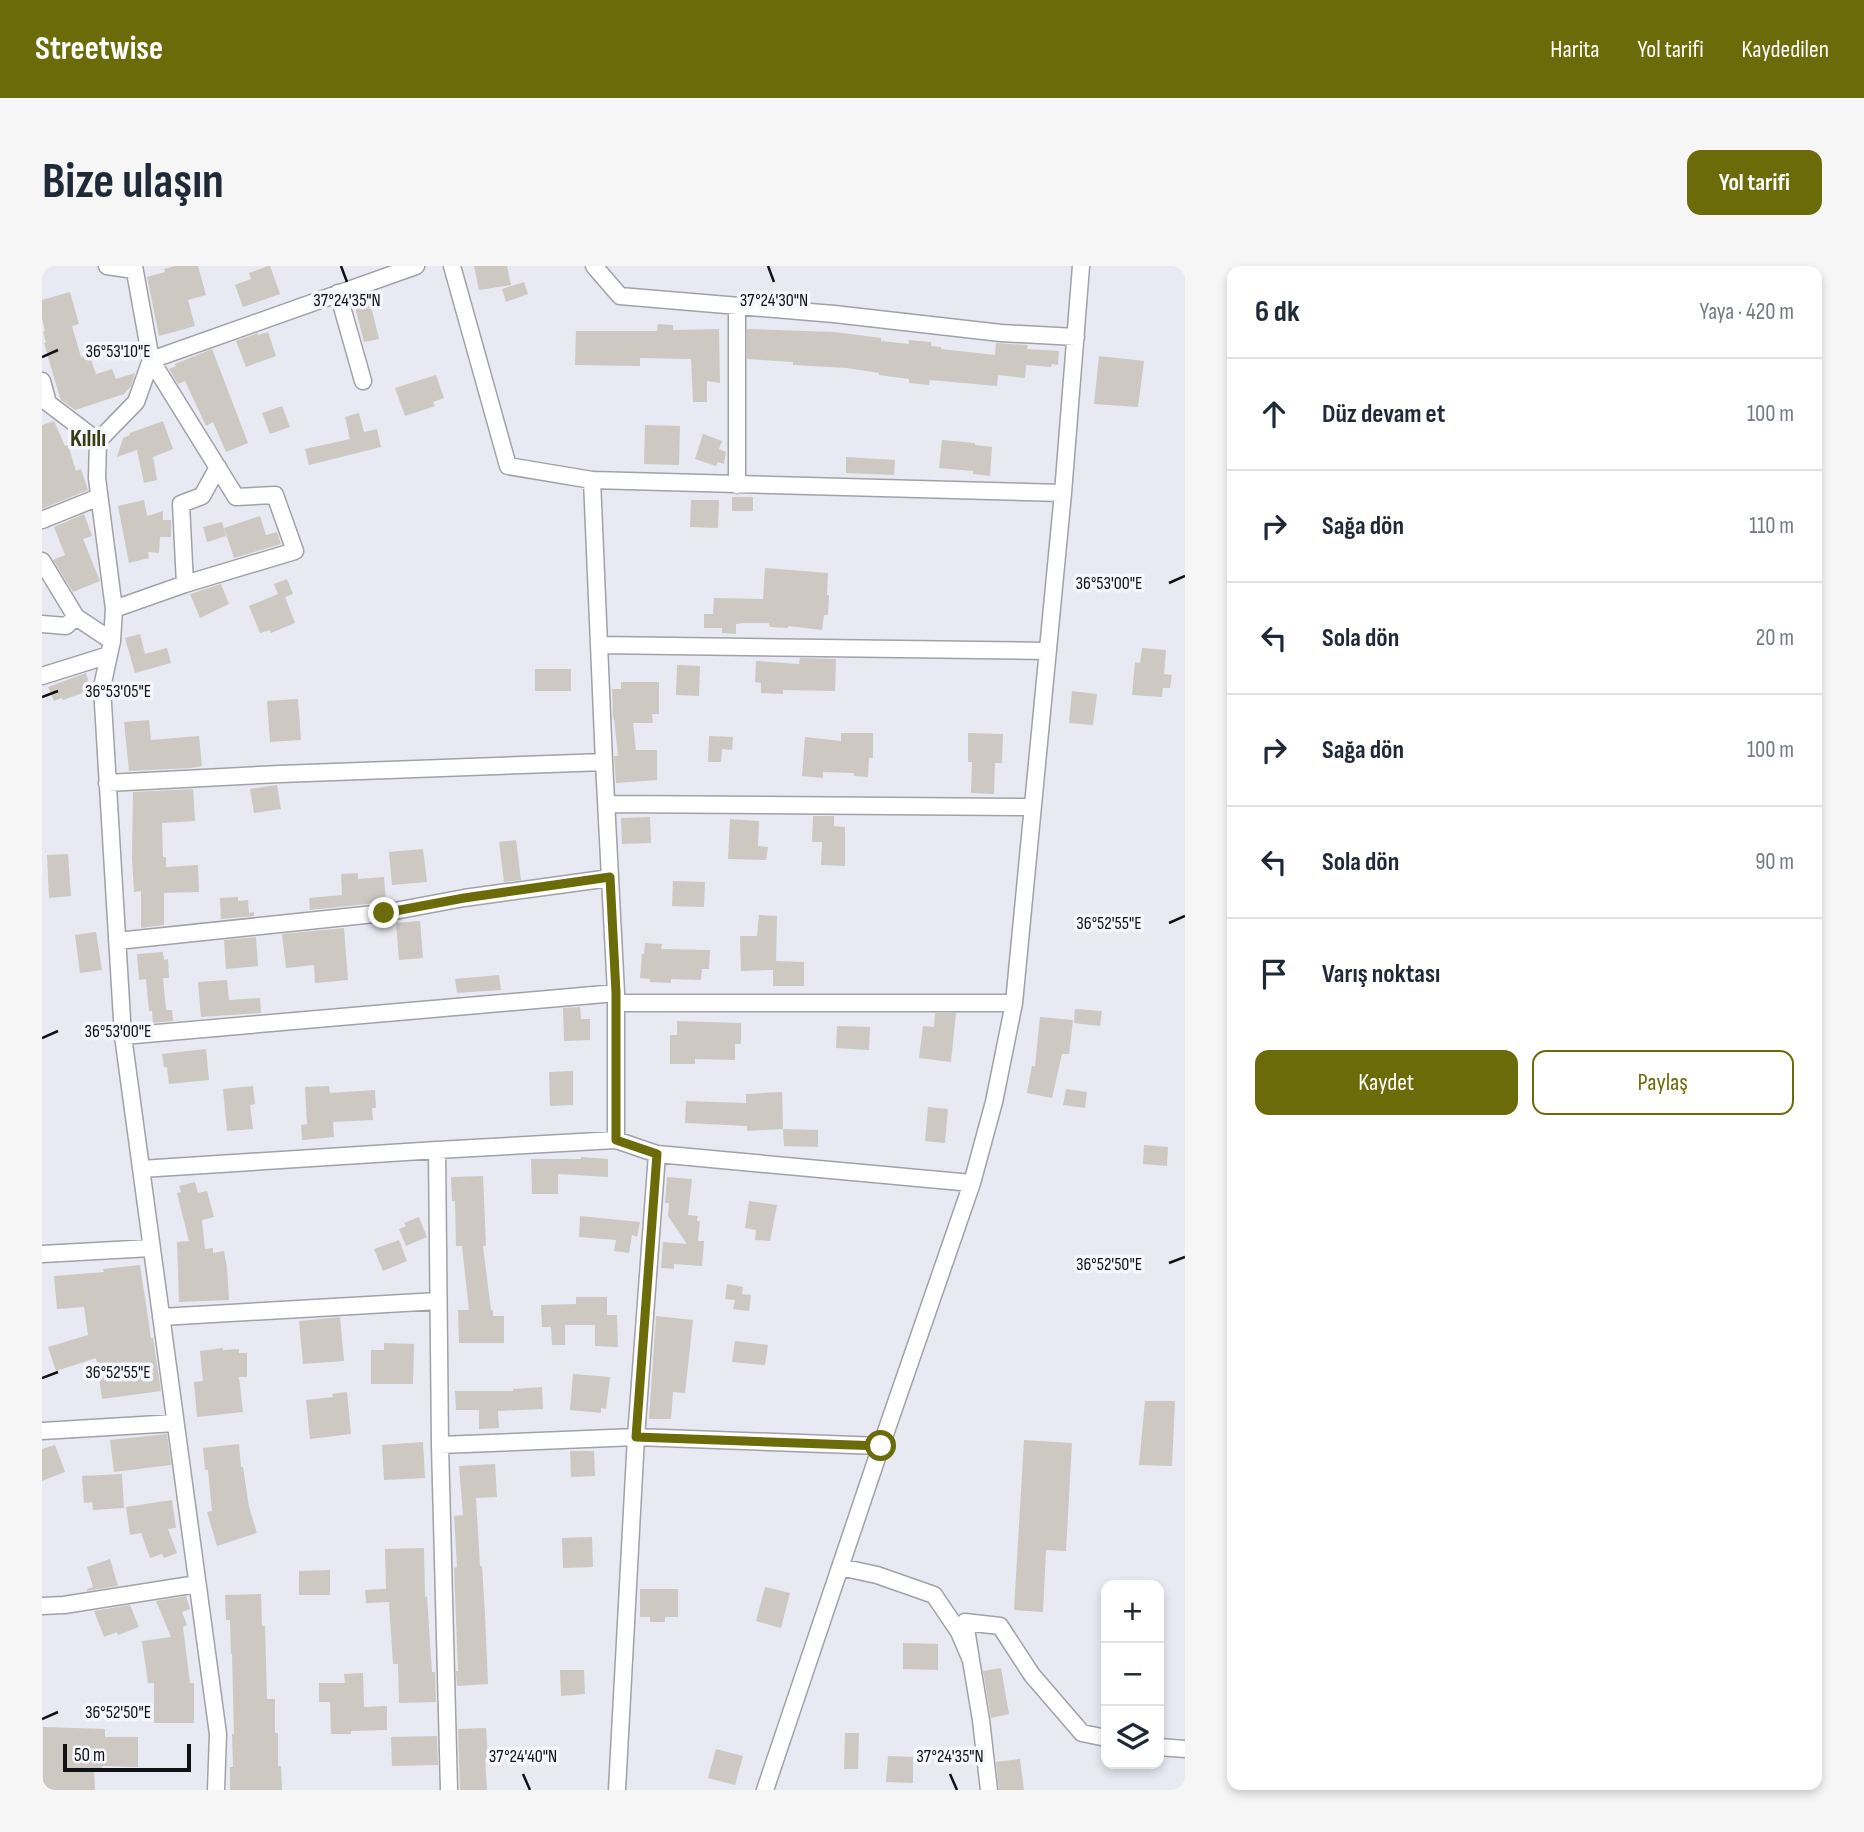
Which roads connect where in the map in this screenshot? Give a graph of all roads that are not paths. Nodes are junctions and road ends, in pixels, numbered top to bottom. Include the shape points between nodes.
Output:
1 (107, 266) edge
2 (416, 266) edge
3 (452, 266) edge
4 (594, 266) edge
5 (1081, 266) edge
6 (134, 268) edge
7 (338, 293) junction
8 (737, 307) junction
9 (1076, 337) junction
10 (152, 360) junction
11 (42, 381) edge
12 (362, 381) dead end
13 (45, 404) edge
14 (99, 441) junction
15 (218, 467) junction
16 (592, 480) junction
17 (737, 485) junction
18 (1063, 493) junction
19 (99, 497) junction
20 (42, 520) edge
21 (42, 561) edge
22 (185, 584) junction
23 (114, 609) junction
24 (76, 617) junction
25 (42, 624) edge
26 (599, 645) junction
27 (110, 648) junction
28 (1048, 651) junction
29 (42, 676) edge
30 (604, 762) junction
31 (107, 783) junction
32 (607, 804) junction
33 (1032, 807) junction
34 (610, 877) junction
35 (117, 942) junction
36 (616, 998) junction
37 (1014, 1003) junction
38 (122, 1036) junction
39 (616, 1140) junction
40 (437, 1150) junction
41 (657, 1154) junction
42 (141, 1169) junction
43 (972, 1183) junction
44 (152, 1248) junction
45 (42, 1254) edge
46 (438, 1301) junction
47 (161, 1317) junction
48 (175, 1423) junction
49 (42, 1431) edge
50 (636, 1437) junction
51 (440, 1445) junction
52 (881, 1446) junction
53 (840, 1567) junction
54 (197, 1584) junction
55 (42, 1606) edge
56 (971, 1660) junction
57 (1101, 1737) edge
58 (1164, 1747) edge
59 (1185, 1749) edge
60 (216, 1790) edge
61 (449, 1790) edge
62 (617, 1790) edge
63 (765, 1790) edge
64 (989, 1790) edge

1 - 6 street
2 - 7 street
3 - 16 street via 508,466
4 - 8 street via 620,296
5 - 9 street
6 - 10 street
7 - 10 street
7 - 12 street
8 - 9 street
8 - 17 street
9 - 18 street
10 - 14 street via 136,402
10 - 15 street
11 - 13 street
13 - 14 street
14 - 19 street
15 - 22 street via 202,496 181,504
15 - 22 street via 236,497 275,495 295,551
16 - 17 street
16 - 26 street
17 - 18 street
18 - 28 street
19 - 20 street
19 - 23 street
21 - 24 street
22 - 23 street
23 - 27 street
24 - 25 street via 66,626
24 - 27 street
26 - 28 street
26 - 30 street
27 - 29 street
27 - 31 street via 102,687
28 - 33 street
30 - 31 street
30 - 32 street
31 - 35 street
32 - 33 street
32 - 34 street
33 - 37 street
34 - 35 street via 384,913
34 - 36 street
35 - 38 street
36 - 37 street
36 - 38 street
36 - 39 street
37 - 43 street
38 - 42 street
39 - 40 street
39 - 41 street
40 - 42 street
40 - 46 street
41 - 43 street
41 - 50 street
42 - 44 street
43 - 52 street
44 - 45 street
44 - 47 street
46 - 47 street
46 - 51 street
47 - 48 street
48 - 49 street
48 - 54 street
50 - 51 street
50 - 52 street
50 - 62 street
51 - 61 street
52 - 53 street
53 - 56 street via 934,1595
53 - 63 street
54 - 55 street
54 - 60 street via 218,1734
56 - 57 street via 965,1622 1000,1626 1032,1675 1082,1733
56 - 64 street
58 - 59 street

